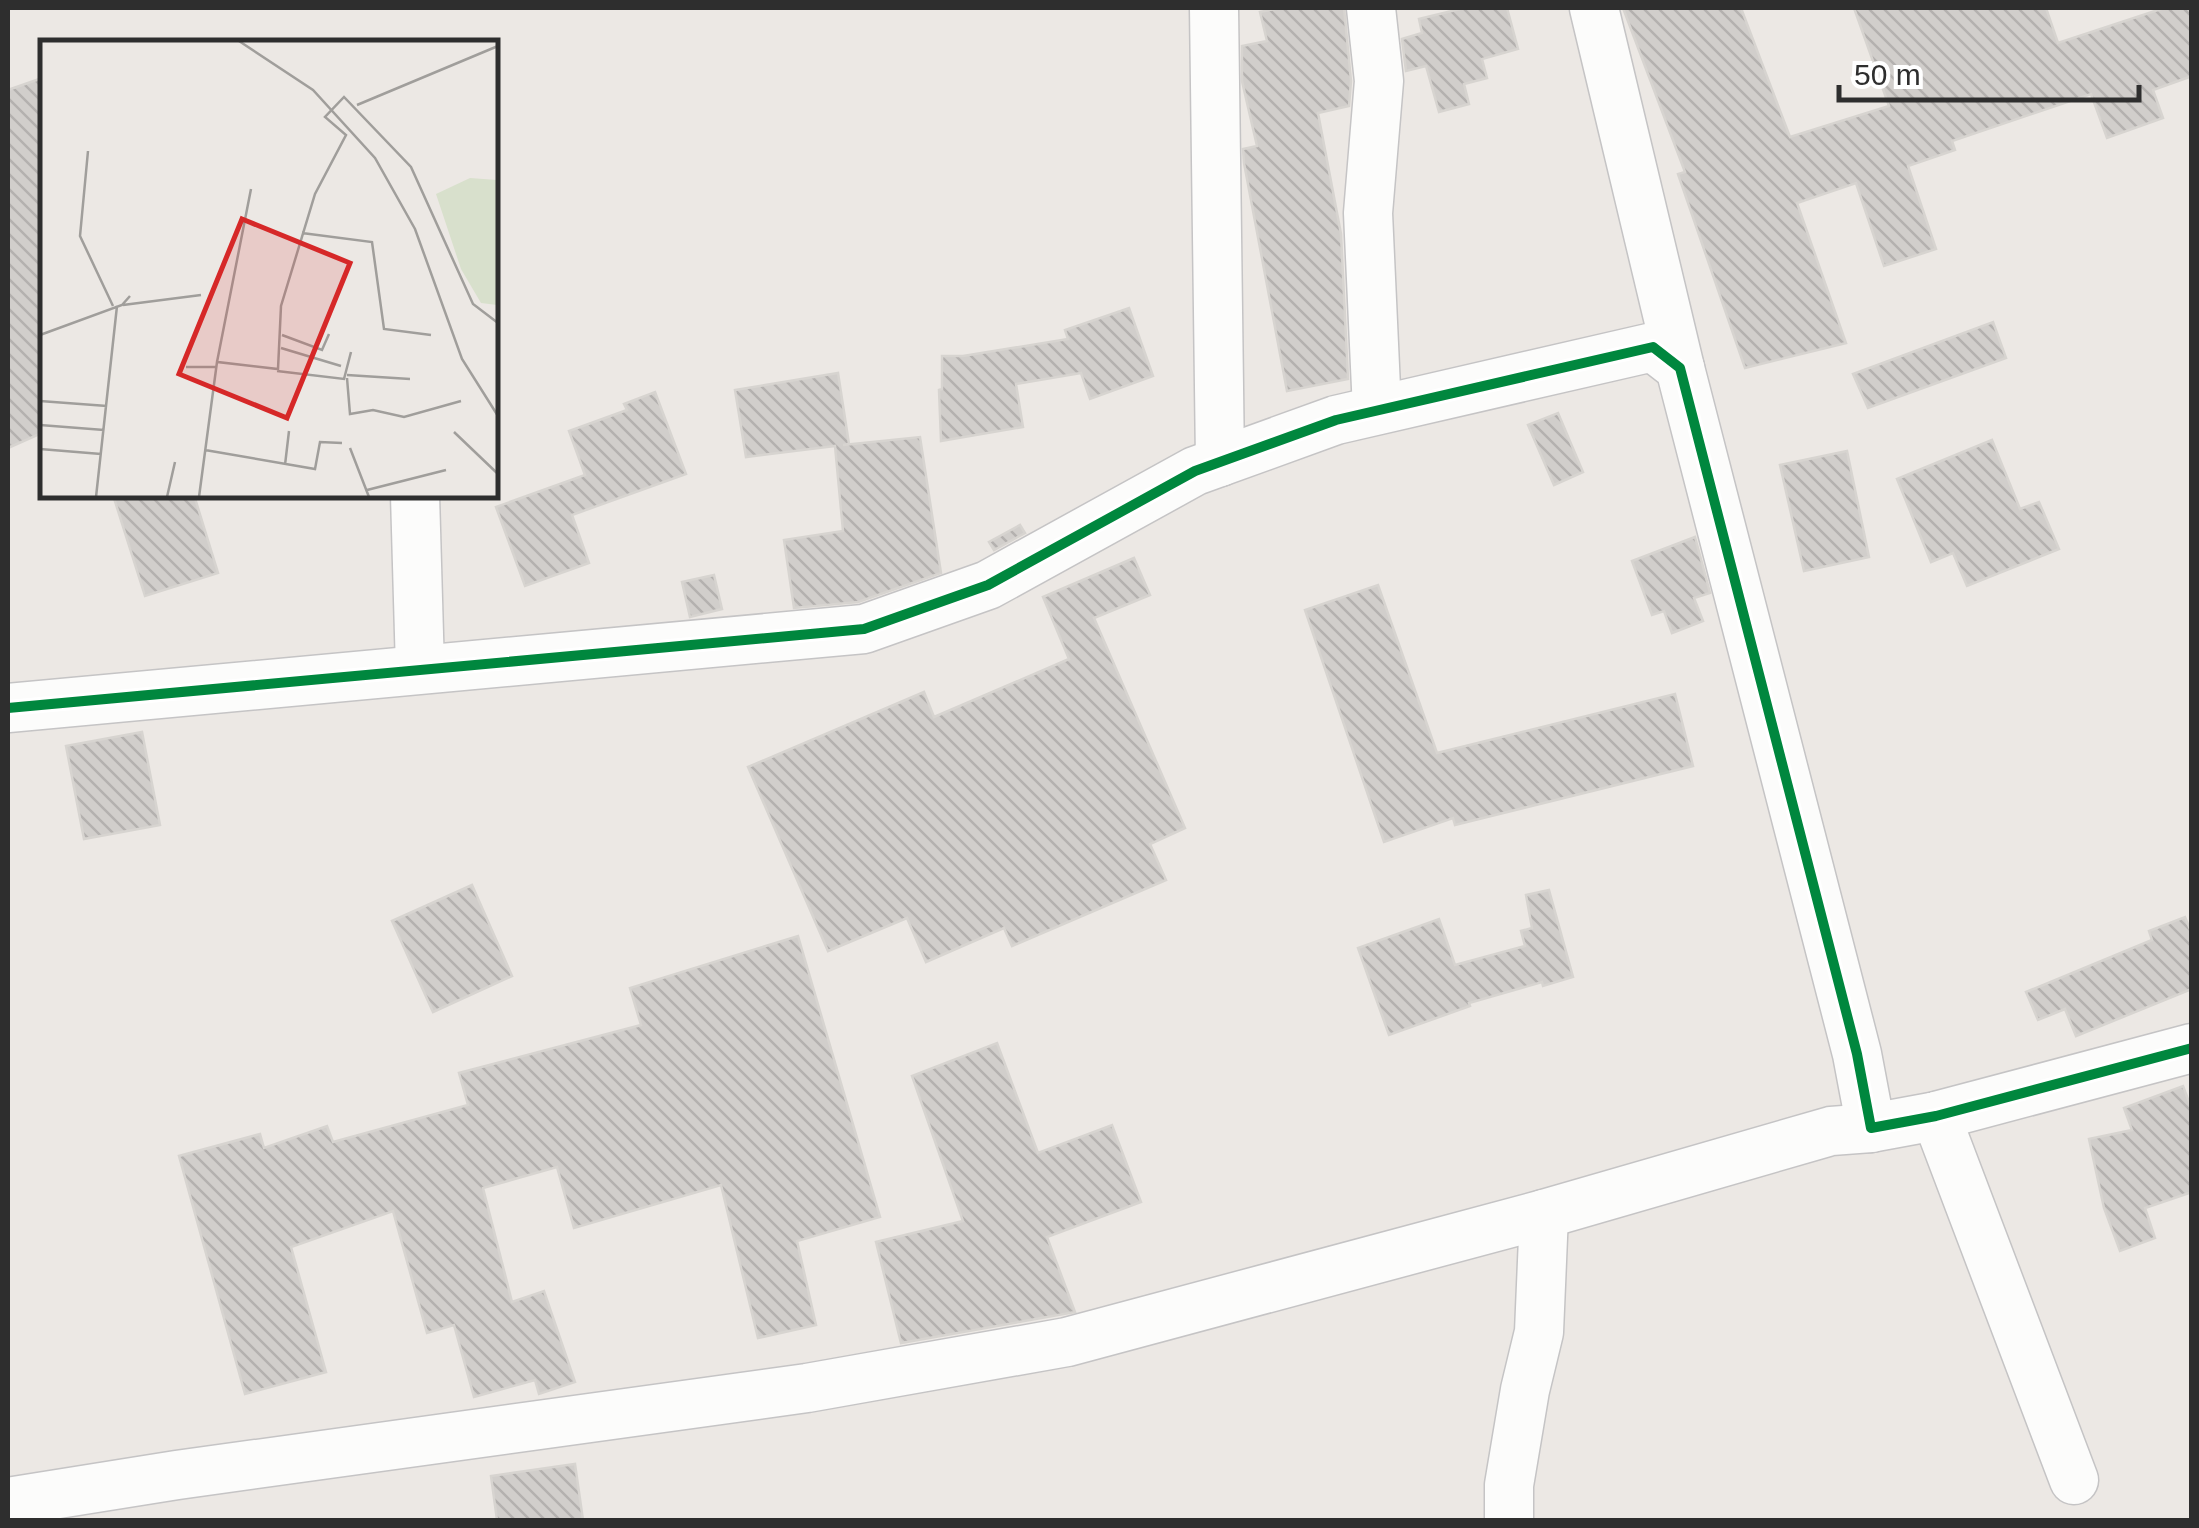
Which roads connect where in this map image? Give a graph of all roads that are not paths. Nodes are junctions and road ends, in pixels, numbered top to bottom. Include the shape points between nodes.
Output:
1 (1214, 8) edge
2 (1371, 8) edge
3 (1594, 8) edge
4 (1680, 368) junction
5 (1378, 410) junction
6 (1220, 462) junction
7 (415, 498) edge
8 (420, 669) junction
9 (8, 708) edge
10 (2192, 1048) edge
11 (1936, 1116) junction
12 (1871, 1128) junction
13 (1544, 1214) junction
14 (2074, 1480) dead end
15 (8, 1502) edge
16 (1509, 1520) edge

1 - 6 street
2 - 5 street via 1380,80 1368,212
3 - 4 street
4 - 5 street via 1654,347
4 - 12 street
5 - 6 street
6 - 8 street via 988,586 864,630
7 - 8 street
8 - 9 street
10 - 11 street
11 - 12 street
11 - 14 street
12 - 13 street via 1831,1131
13 - 15 street via 1066,1342 807,1388
13 - 16 street via 1539,1332

